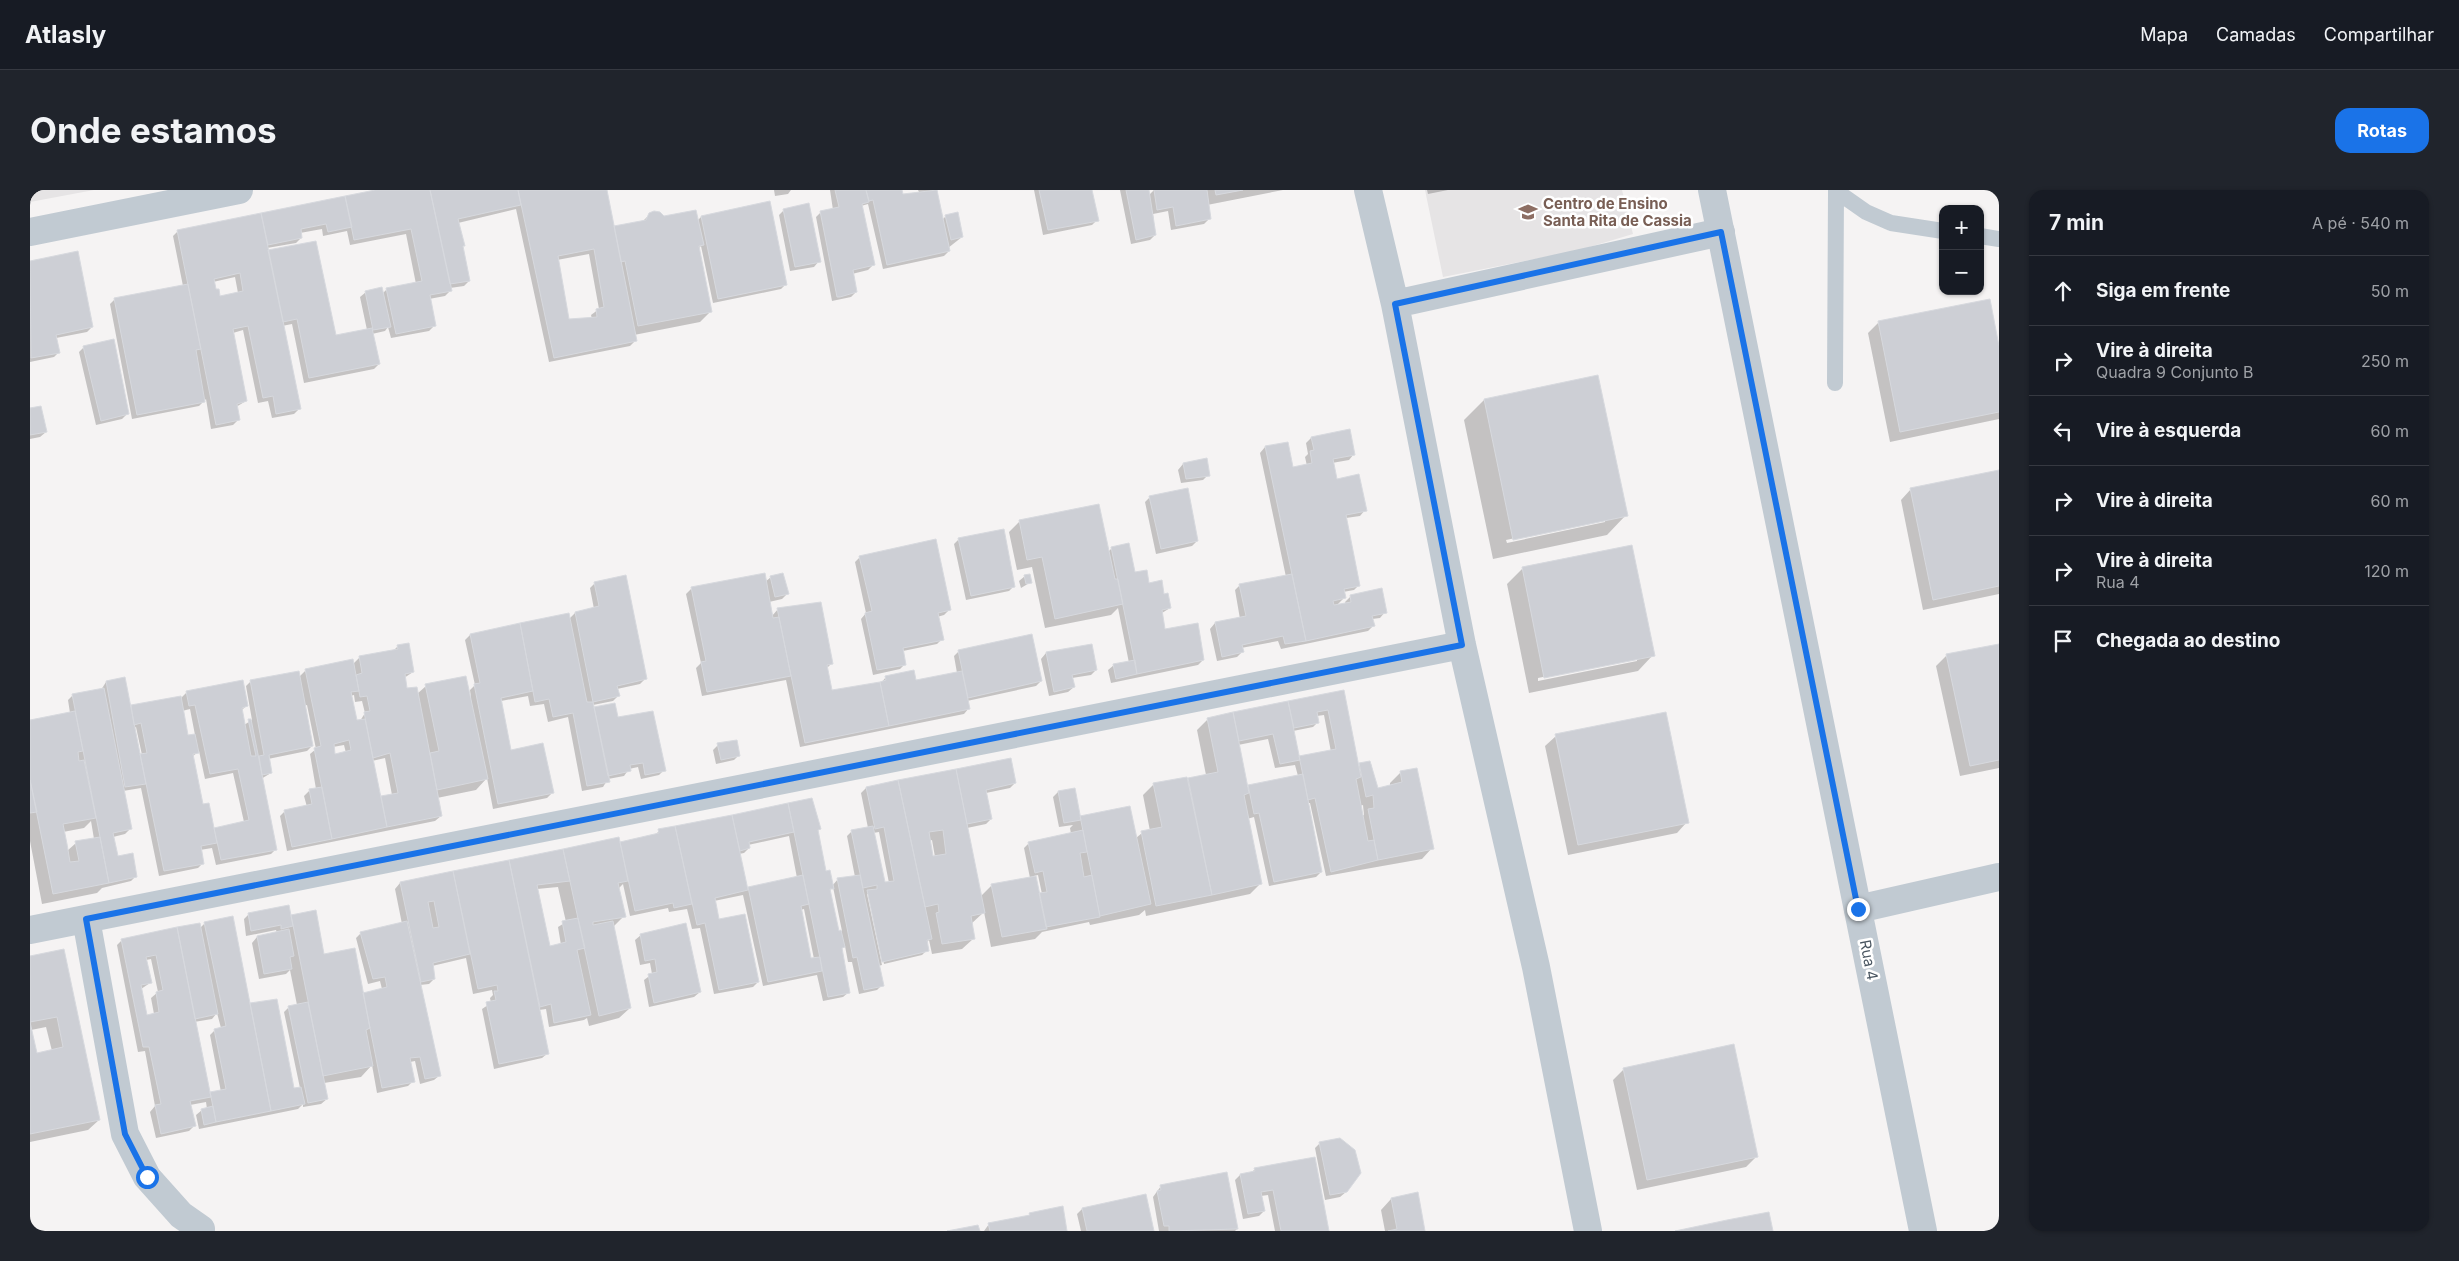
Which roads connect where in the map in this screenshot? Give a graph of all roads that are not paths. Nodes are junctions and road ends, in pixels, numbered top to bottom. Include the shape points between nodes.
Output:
1 (239, 190) edge
2 (1368, 190) edge
3 (1712, 190) edge
4 (1939, 230) edge
5 (30, 232) edge
6 (1721, 232) junction
7 (1984, 237) edge
8 (1999, 239) edge
9 (1395, 304) junction
10 (1835, 383) dead end
11 (1462, 645) junction
12 (1999, 877) edge
13 (1858, 909) junction
14 (86, 919) junction
15 (30, 930) edge
16 (201, 1229) dead end
17 (1588, 1231) edge
18 (1923, 1231) edge

1 - 5 street
2 - 9 street
3 - 6 street, Rua 4
4 - 10 lane via 1891,223 1866,212 1836,192
6 - 9 street
6 - 13 street, Rua 4
7 - 8 lane
9 - 11 street
11 - 14 street
11 - 17 street via 1536,967
12 - 13 street
13 - 18 street, Rua 4
14 - 15 street
14 - 16 street via 125,1134 147,1177 181,1215

